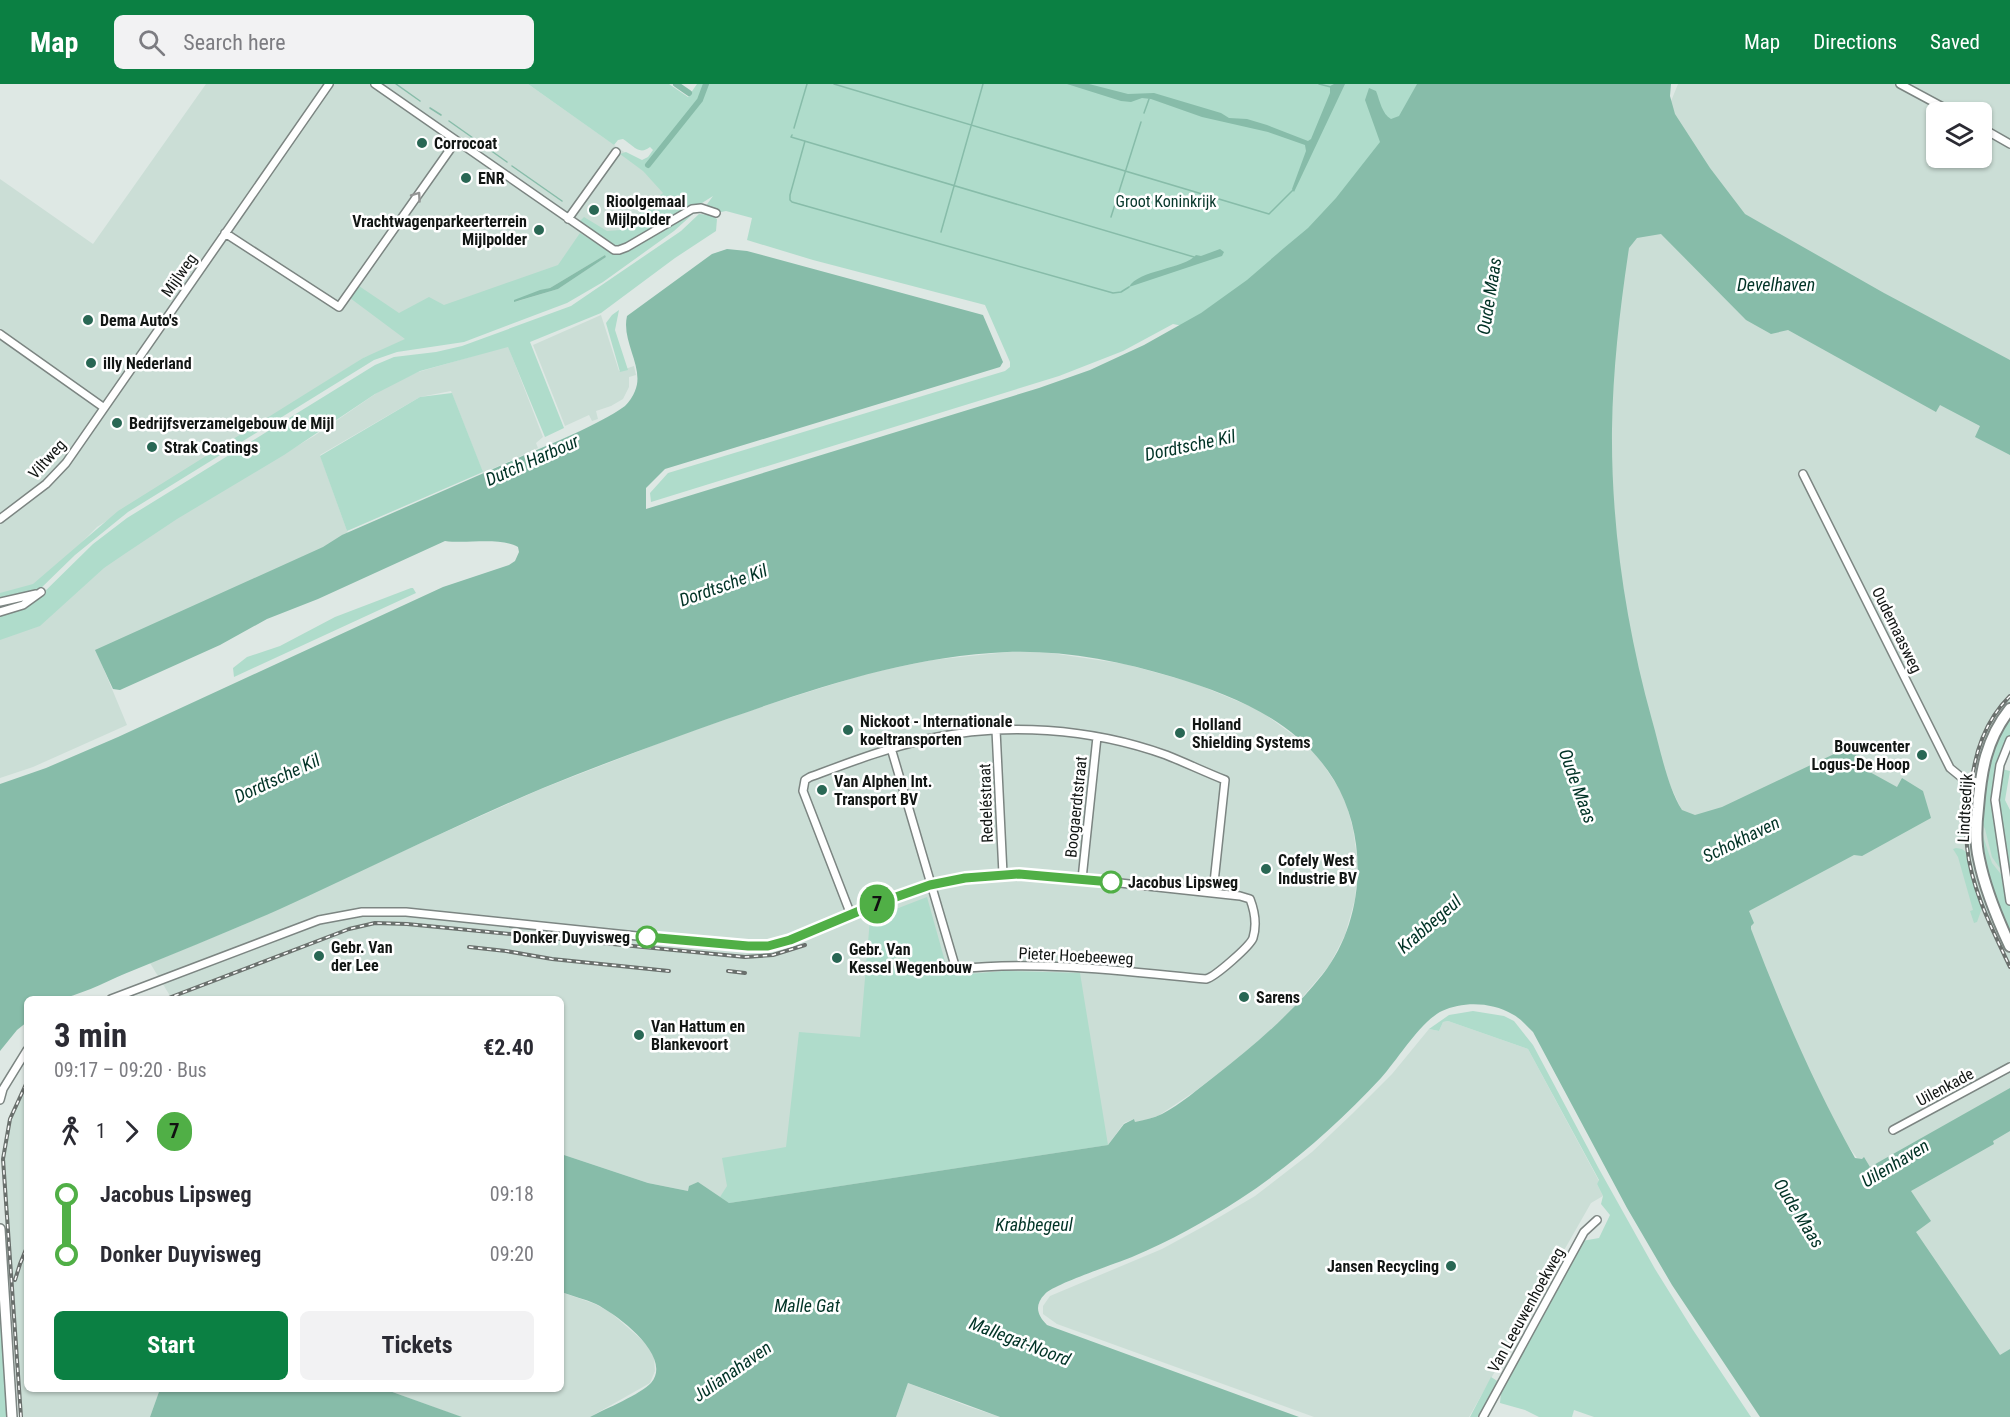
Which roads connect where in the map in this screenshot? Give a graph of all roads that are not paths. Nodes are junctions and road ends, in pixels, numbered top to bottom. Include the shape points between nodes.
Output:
1 (329, 84) edge
2 (375, 84) edge
3 (1900, 84) edge
4 (1933, 102) edge
5 (1992, 134) edge
6 (456, 141) junction
7 (2010, 144) edge
8 (616, 152) dead end
9 (716, 213) dead end
10 (568, 219) junction
11 (225, 234) junction
12 (0, 334) edge
13 (104, 407) junction
14 (1803, 474) dead end
15 (0, 519) edge
16 (0, 602) edge
17 (0, 612) edge
18 (2010, 709) edge
19 (996, 730) junction
20 (1097, 737) junction
21 (2010, 740) edge
22 (891, 748) junction
23 (1980, 783) junction
24 (1003, 874) junction
25 (1082, 879) junction
26 (930, 885) junction
27 (1213, 892) junction
28 (2010, 902) edge
29 (851, 915) junction
30 (2010, 946) edge
31 (119, 996) edge
32 (24, 1055) edge
33 (2010, 1067) edge
34 (0, 1100) edge
35 (1893, 1130) dead end
36 (1597, 1220) dead end
37 (0, 1229) edge
38 (12, 1417) edge
39 (1483, 1417) edge

1 - 11 street, Mijlweg
2 - 6 street
3 - 4 street
5 - 7 street
6 - 10 street
11 -> 6 street via 339,307
8 - 10 street
9 - 10 street via 692,209 620,250 608,247
11 - 13 street, Mijlweg
12 - 13 street
13 - 15 street, Viltweg via 46,484
14 - 23 street, Oudemaasweg via 1950,768 1961,777
16 - 17 street via 41,592 23,605
18 - 23 main road, Lindtsedijk via 1989,744
19 - 20 street
19 - 22 street via 943,736
19 - 24 street, Redeléstraat
20 - 25 street, Boogaerdtstraat
20 - 27 street via 1164,755 1225,780
21 - 28 street via 2000,765 1995,800
22 - 26 street
22 - 29 street via 810,777 803,785
23 - 30 main road, Lindtsedijk via 1977,852 1988,893
24 - 25 street
24 - 26 street
25 - 27 street
26 - 27 street, Pieter Hoebeeweg via 956,969 1059,966 1206,979 1217,974 1251,942 1255,926 1250,899
26 - 29 street
29 - 31 street via 790,940 748,946 406,912 362,912 310,923
32 - 34 street
33 - 35 street, Uilenkade
36 - 39 street, Van Leeuwenhoekweg via 1584,1232
37 - 38 street

